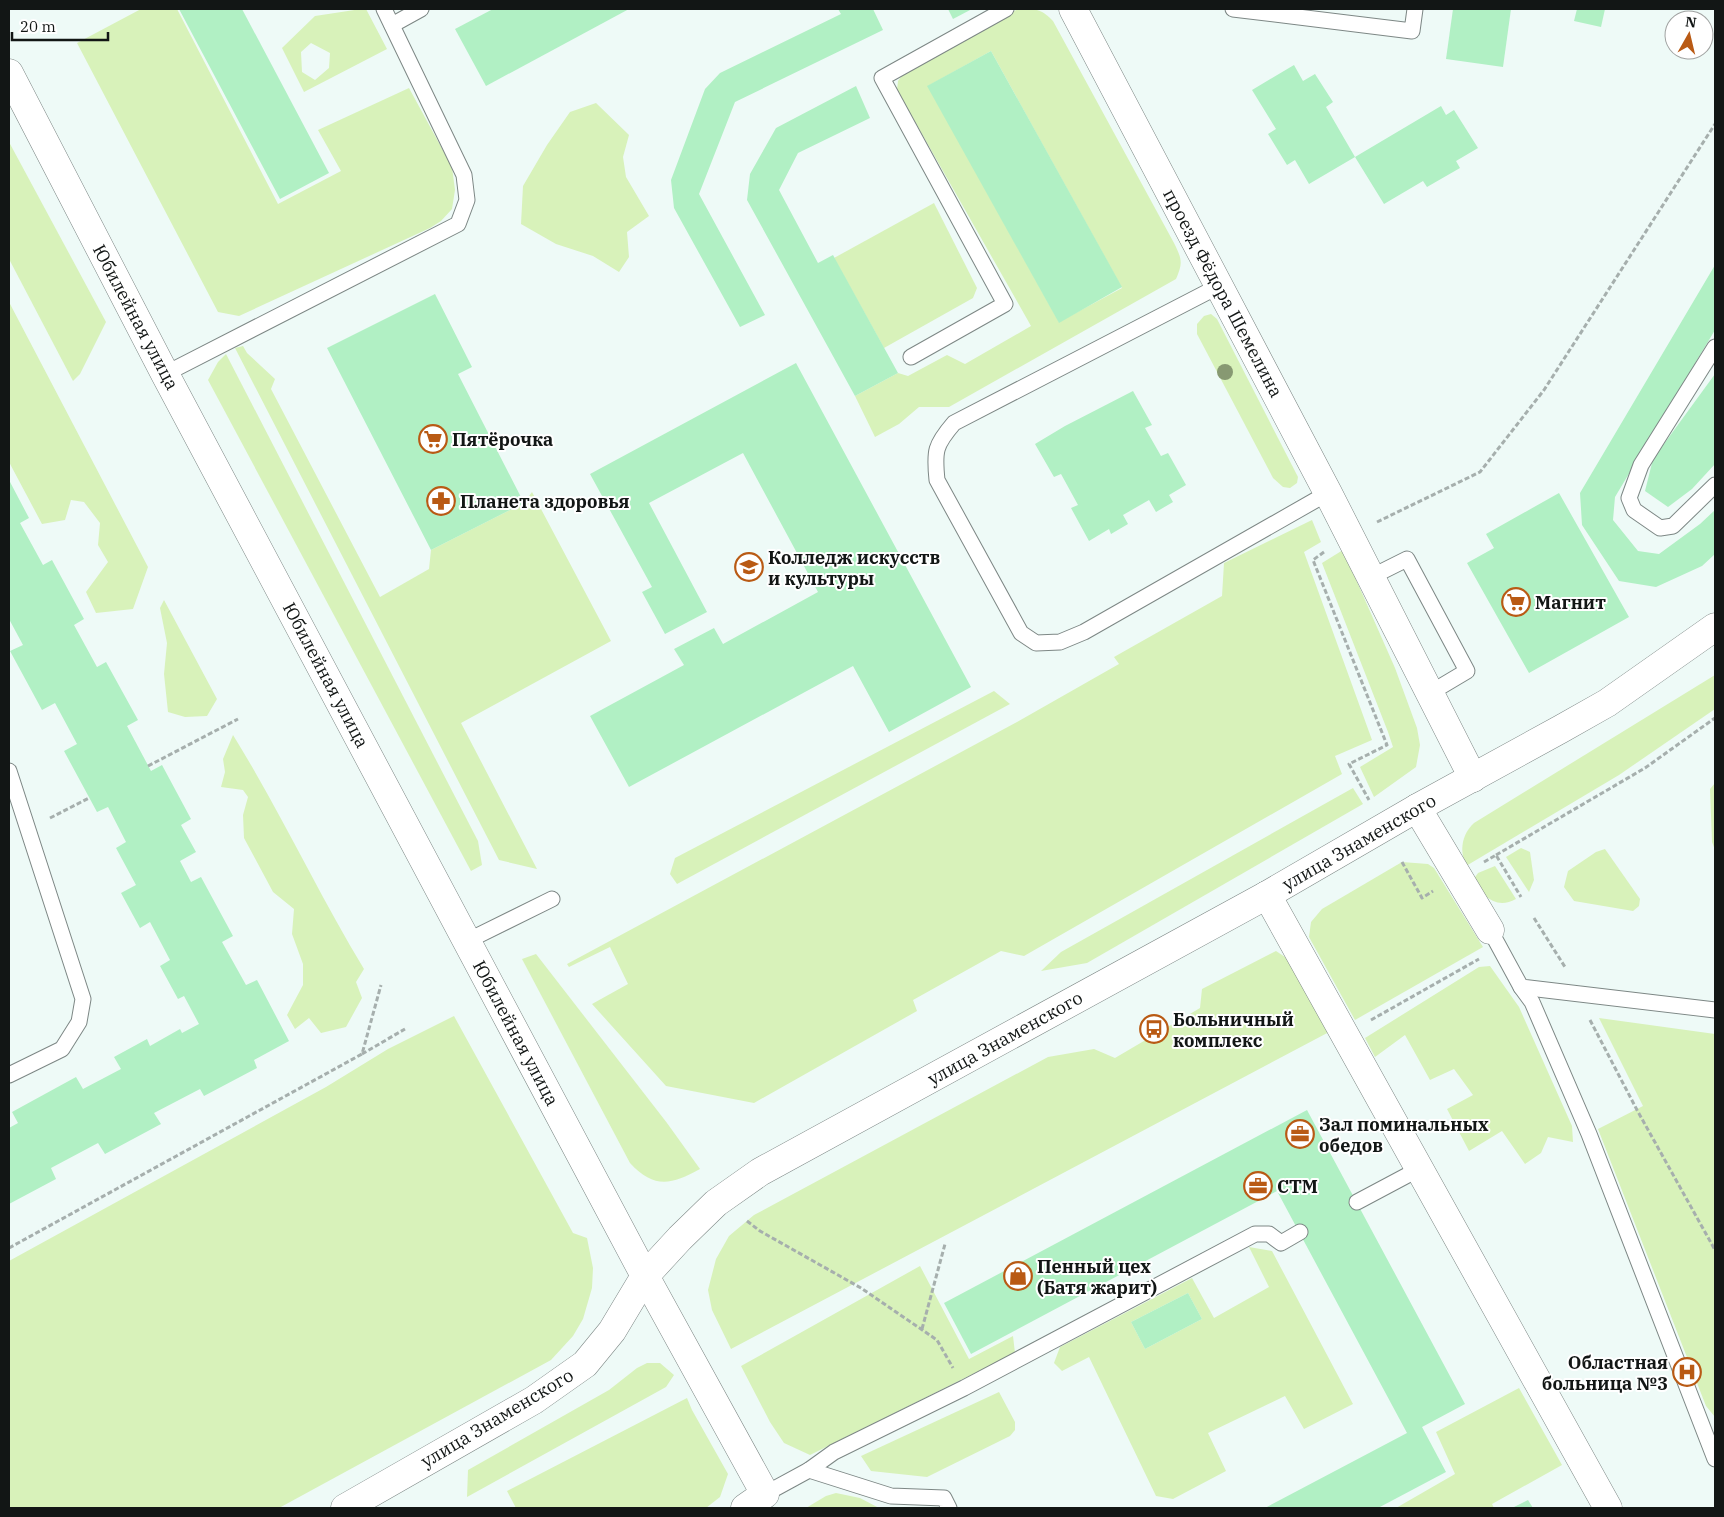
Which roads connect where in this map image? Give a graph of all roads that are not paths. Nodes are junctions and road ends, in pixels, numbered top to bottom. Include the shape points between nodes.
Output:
1 (384, 9) edge
2 (420, 9) edge
3 (1006, 9) edge
4 (1073, 9) edge
5 (1233, 9) edge
6 (1415, 9) edge
7 (392, 24) junction
8 (12, 88) edge
9 (1220, 286) junction
10 (1715, 347) edge
11 (911, 357) dead end
12 (166, 374) junction
13 (1715, 485) edge
14 (1328, 493) junction
15 (1371, 578) junction
16 (1715, 627) edge
17 (1430, 693) junction
18 (9, 771) edge
19 (1473, 778) junction
20 (1417, 808) junction
21 (1267, 895) junction
22 (552, 899) dead end
23 (1490, 930) joint
24 (467, 941) junction
25 (1521, 987) junction
26 (1715, 1010) edge
27 (9, 1076) edge
28 (1419, 1168) junction
29 (1357, 1202) dead end
30 (1300, 1232) dead end
31 (645, 1276) junction
32 (1712, 1440) edge
33 (1715, 1459) edge
34 (809, 1470) junction
35 (755, 1501) edge
36 (346, 1508) edge
37 (949, 1508) edge
38 (1608, 1508) edge

1 - 7 lane
2 - 7 lane
3 - 11 lane via 882,78 1005,304
4 - 9 main road, проезд Фёдора Шемелина
5 - 6 lane via 1412,31
7 - 12 lane via 464,174 467,200 458,224
8 - 12 main road, Юбилейная улица
9 - 14 main road, проезд Фёдора Шемелина
9 - 14 lane via 954,423 939,440 935,460 937,480 1021,633 1036,643 1060,642 1084,632
10 - 13 lane via 1641,465 1630,498 1634,510 1660,528 1673,526
12 - 24 main road, Юбилейная улица
14 - 15 main road, проезд Фёдора Шемелина
15 - 17 main road, проезд Фёдора Шемелина
15 - 17 lane via 1407,559 1467,671
16 - 19 main road, улица Знаменского via 1607,703
17 - 19 main road, проезд Фёдора Шемелина
18 - 27 lane via 83,1000 79,1022 62,1049
19 - 20 main road, улица Знаменского
20 - 21 main road, улица Знаменского
20 - 23 main road
21 - 28 main road
21 - 31 main road, улица Знаменского via 760,1172 716,1203
22 - 24 lane
23 - 25 lane
24 - 31 main road, Юбилейная улица
25 - 26 lane
25 - 32 lane via 1532,1002 1588,1134
28 - 29 lane
28 - 38 main road
30 - 34 lane via 1281,1243 1269,1234 1255,1234 964,1388 834,1452
31 - 35 main road, Юбилейная улица
31 - 36 main road, улица Знаменского via 612,1331 585,1364 534,1400
32 - 33 lane
34 - 35 lane
34 - 37 lane via 891,1496 944,1498

